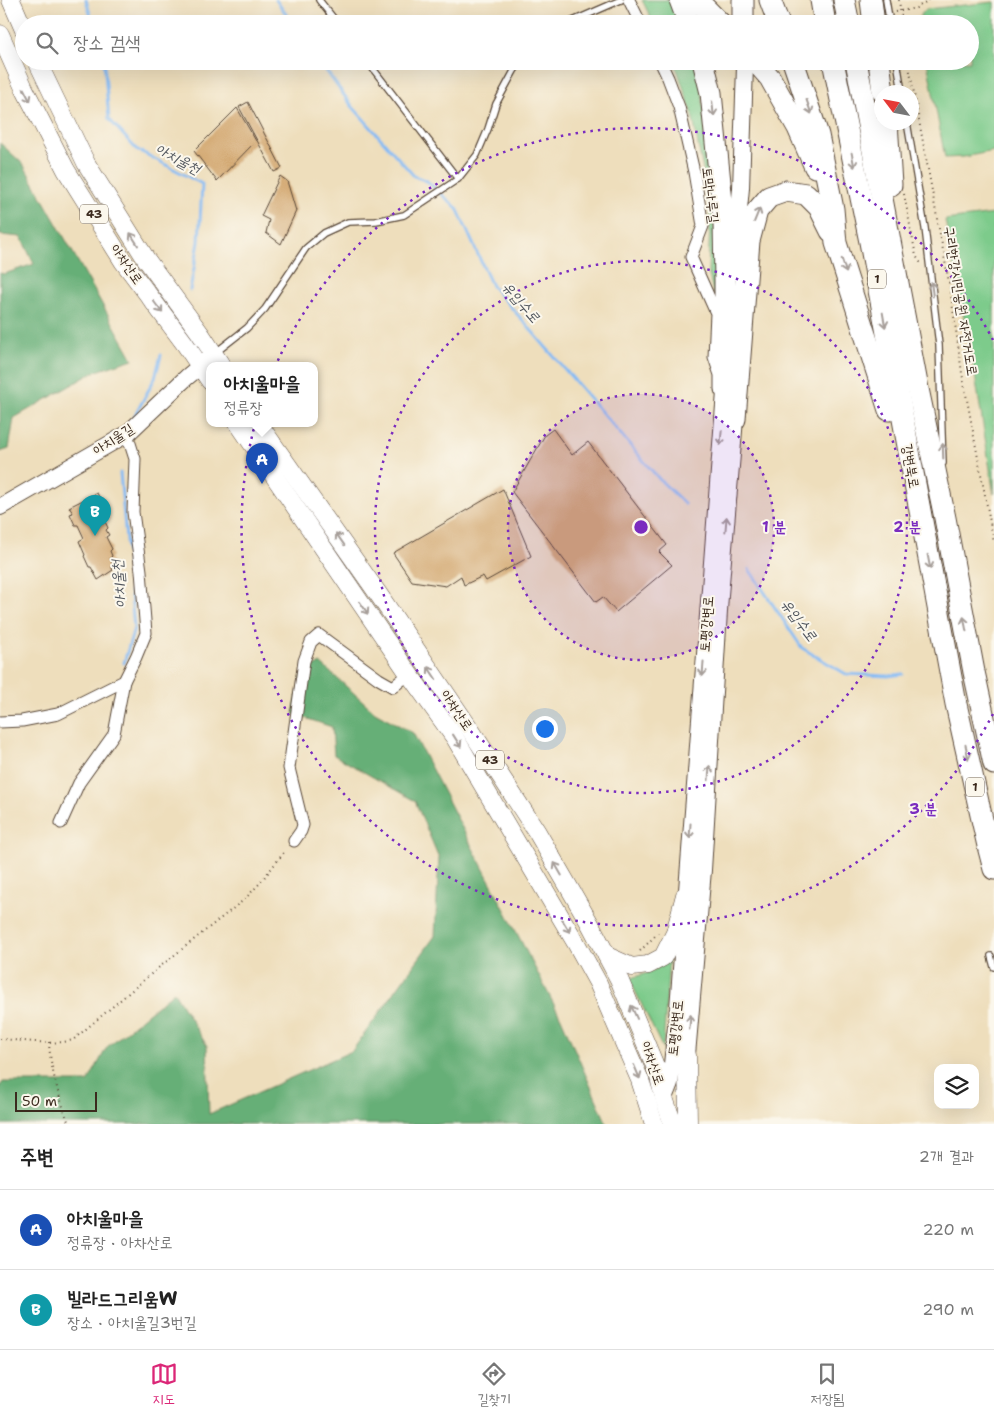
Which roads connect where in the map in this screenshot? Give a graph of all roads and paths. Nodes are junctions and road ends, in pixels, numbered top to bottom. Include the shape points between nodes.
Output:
1 (12, 0) edge
2 (319, 0) edge
3 (621, 0) edge
4 (629, 0) edge
5 (680, 0) edge
6 (697, 0) edge
7 (742, 0) edge
8 (770, 0) edge
9 (820, 0) edge
10 (844, 0) edge
11 (871, 0) edge
12 (886, 0) edge
13 (899, 0) edge
14 (929, 0) edge
15 (900, 11) junction
16 (18, 15) edge
17 (331, 15) edge
18 (587, 15) edge
19 (636, 15) edge
20 (686, 15) edge
21 (712, 15) edge
22 (743, 15) edge
23 (776, 15) edge
24 (823, 15) edge
25 (847, 15) edge
26 (873, 15) edge
27 (888, 15) edge
28 (901, 15) edge
29 (0, 34) edge
30 (15, 68) edge
31 (16, 70) edge
32 (41, 70) edge
33 (374, 70) edge
34 (515, 70) edge
35 (664, 70) edge
36 (706, 70) edge
37 (750, 70) edge
38 (759, 70) edge
39 (796, 70) edge
40 (835, 70) edge
41 (858, 70) edge
42 (880, 70) edge
43 (898, 70) edge
44 (910, 70) edge
45 (883, 85) edge
46 (901, 85) edge
47 (887, 130) edge
48 (908, 130) edge
49 (456, 180) junction
50 (833, 209) junction
51 (836, 242) junction
52 (895, 270) junction
53 (217, 360) edge
54 (205, 374) edge
55 (725, 389) junction
56 (735, 419) junction
57 (241, 427) edge
58 (261, 427) edge
59 (127, 434) junction
60 (943, 471) dead end
61 (944, 480) dead end
62 (917, 497) junction
63 (0, 507) edge
64 (944, 518) junction
65 (994, 543) edge
66 (409, 674) junction
67 (124, 681) junction
68 (0, 722) edge
69 (994, 764) edge
70 (61, 823) dead end
71 (294, 841) joint
72 (994, 869) edge
73 (686, 895) junction
74 (607, 956) junction
75 (991, 956) dead end
76 (994, 967) edge
77 (0, 1039) edge
78 (49, 1042) junction
79 (687, 1055) junction
80 (664, 1098) junction
81 (648, 1105) junction
82 (69, 1124) edge
83 (654, 1124) edge
84 (673, 1124) edge
85 (688, 1124) edge

1 - 16 main road
2 - 17 lane
3 - 18 lane
4 - 19 street
5 - 20 highway
6 - 21 highway
7 - 22 highway
8 - 23 highway
9 - 24 highway
10 - 25 highway
11 - 26 highway
12 - 27 lane
13 - 15 path
14 - 15 path via 916,8
15 - 28 path
29 -> 30 main road, 아차산로 / 43
31 -> 54 main road, 아차산로 / 43 via 66,170 123,261
53 -> 32 main road, 아차산로 / 43 via 146,259 86,163
33 - 49 lane
34 - 49 lane via 496,104 477,155
35 - 55 street, 토막나루길 via 679,107 694,172 703,226 691,257 716,313 714,357
36 -> 55 highway via 712,93 724,222
37 - 55 street, 토평강변로
38 - 50 highway via 770,78 798,128
39 -> 50 highway via 818,135
40 -> 62 highway, 강변북로 / 1
41 - 52 highway, 강변북로 / 1
42 - 45 highway
43 - 46 lane
44 - 65 path, 구리한강시민공원 자전거도로
47 - 52 highway
60 -> 48 lane via 939,345 925,228
49 - 53 lane via 404,215 348,222 324,233 306,248 265,309
50 - 51 highway
56 -> 51 highway via 748,241 757,210 769,197 786,191 806,194 819,207
51 -> 62 highway
52 - 64 highway, 강변북로 / 1
54 - 59 street, 아치울길 via 187,377
55 - 56 street
55 -> 73 street, 토평강변로
79 -> 56 street, 토평강변로
57 -> 66 main road, 아차산로 / 43
74 -> 58 main road, 아차산로 / 43 via 537,832 470,729
59 - 63 street, 아치울길
59 - 67 street via 135,459 133,512 146,633
61 - 64 lane
62 -> 72 highway, 강변북로 / 1 via 956,704
69 -> 64 highway, 강변북로 / 1
66 - 71 street via 393,687 319,636 311,642 304,661 289,768 303,825
66 -> 81 main road, 아차산로 / 43 via 455,738 598,983
67 - 68 street via 58,714
67 - 70 street via 114,734 79,782
71 - 78 path via 245,899 73,1040
73 - 74 main road via 675,933 662,957 648,966 632,968
73 - 80 street, 토평강변로 via 670,1083
80 -> 74 main road, 아차산로 / 43 via 639,1023
75 - 76 lane
77 - 78 path
78 - 82 path via 60,1098
79 - 80 street, 토평강변로 via 678,1087
79 - 85 main road
80 - 81 street
80 - 84 main road, 아차산로 / 43
81 - 83 main road, 아차산로 / 43

